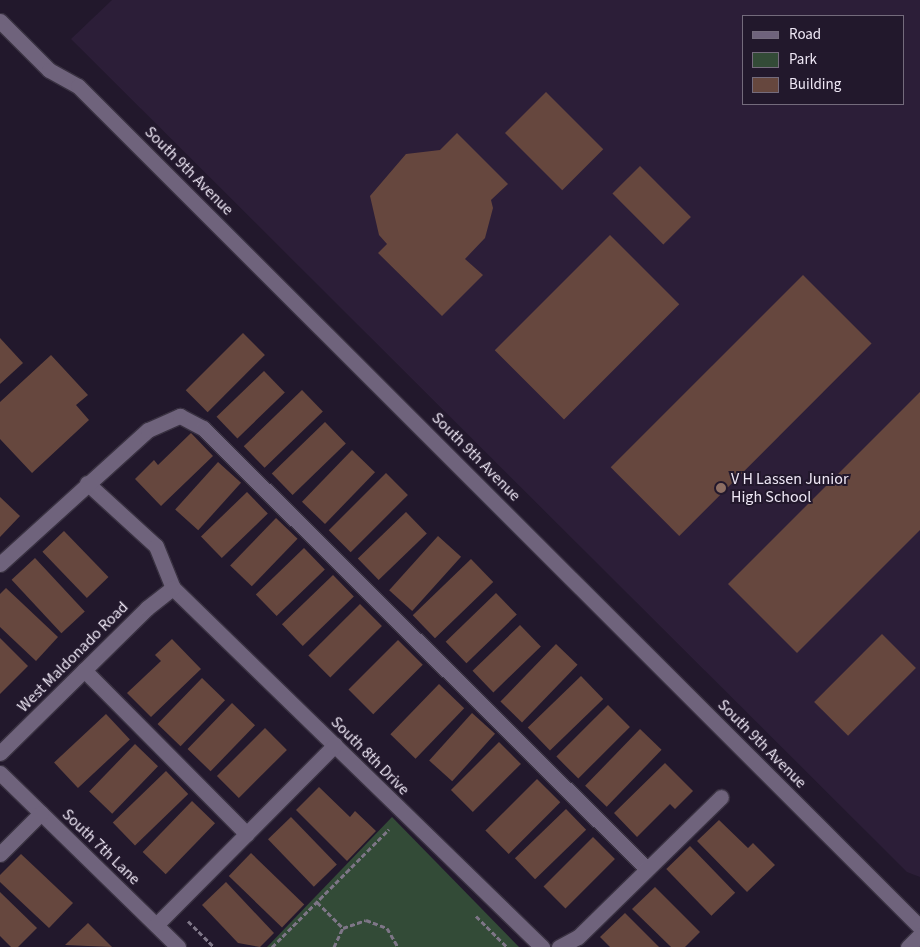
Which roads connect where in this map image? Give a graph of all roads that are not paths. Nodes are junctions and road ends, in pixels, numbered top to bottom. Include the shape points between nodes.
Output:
1 (0, 21) edge
2 (87, 483) junction
3 (0, 564) edge
4 (173, 588) junction
5 (84, 670) junction
6 (335, 745) junction
7 (0, 753) edge
8 (0, 772) edge
9 (721, 797) dead end
10 (41, 813) junction
11 (247, 834) junction
12 (0, 854) edge
13 (647, 869) junction
14 (156, 925) junction
15 (920, 927) edge
16 (920, 934) edge
17 (178, 947) edge
18 (542, 947) edge
19 (559, 947) edge
20 (908, 947) edge

1 - 15 street, South 9th Avenue via 49,70 85,93
2 - 3 street
2 - 4 street via 156,546
2 - 13 street via 164,420 180,416 203,428
4 - 5 street, West Maldonado Road via 147,608
4 - 6 street, South 8th Drive
5 - 7 street, West Maldonado Road
5 - 11 street
6 - 11 street
6 - 18 street, South 8th Drive
8 - 10 street, South 7th Lane
9 - 13 street
10 - 12 street
10 - 14 street, South 7th Lane
11 - 14 street
13 - 19 street via 578,937
14 - 17 street, South 7th Lane
16 - 20 street

